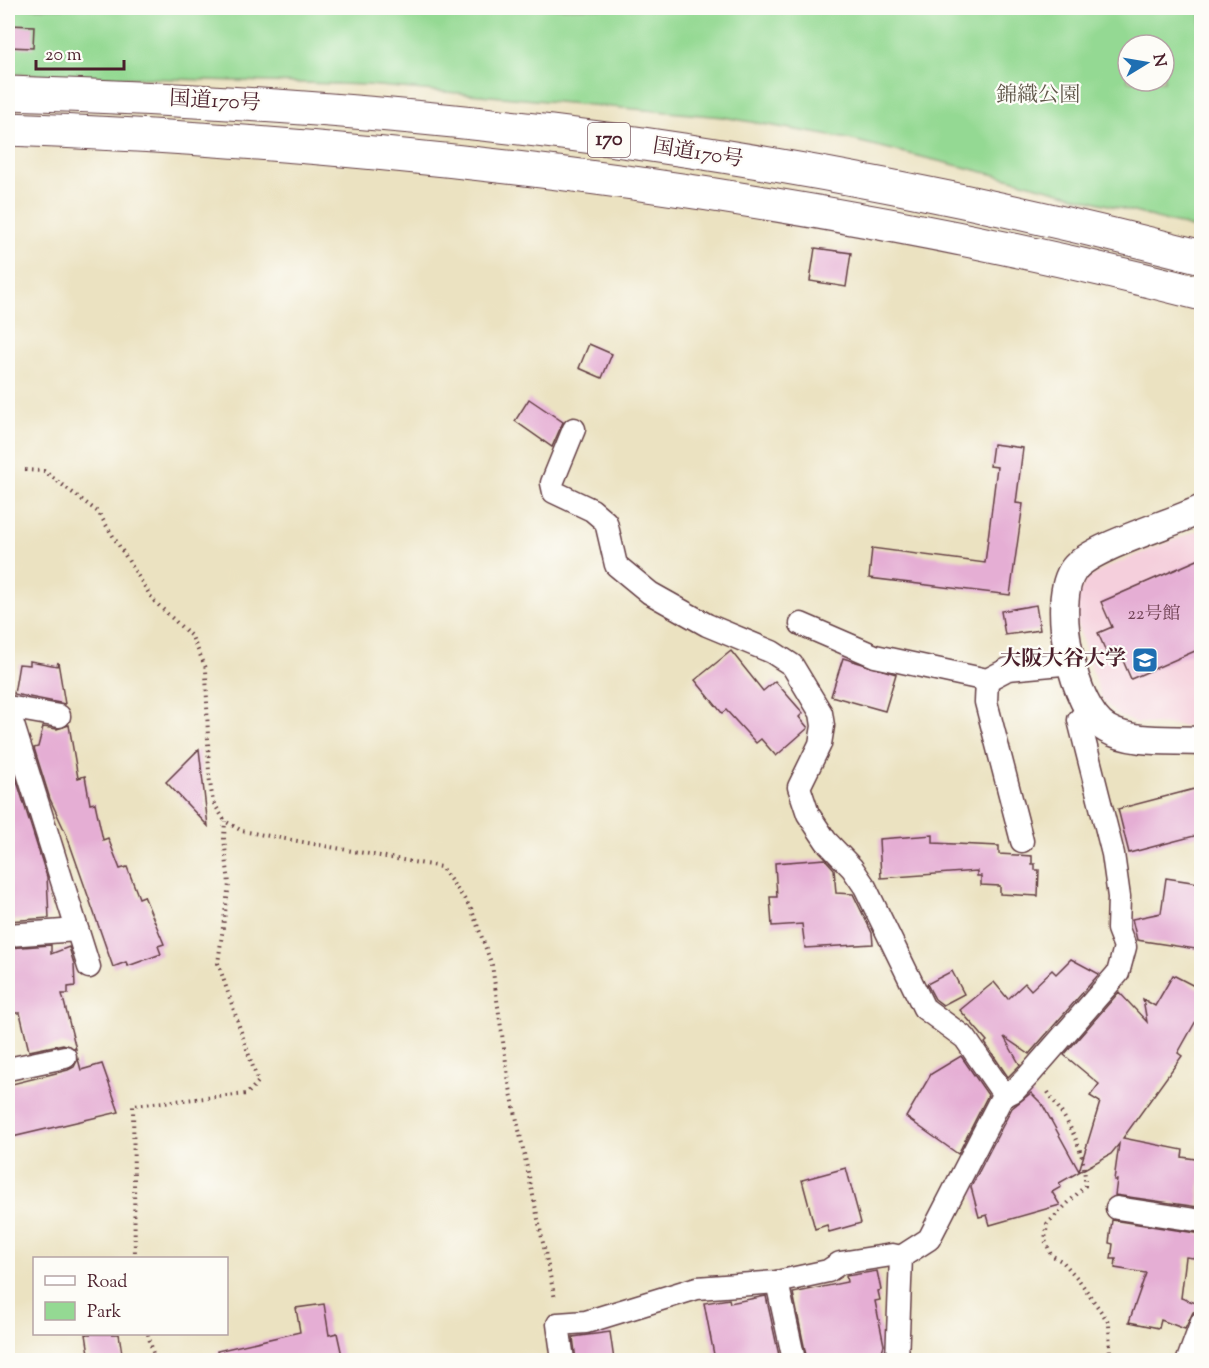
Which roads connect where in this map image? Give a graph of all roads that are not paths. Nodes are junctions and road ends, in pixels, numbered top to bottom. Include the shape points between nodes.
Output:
1 (8, 93) edge
2 (8, 129) edge
3 (1202, 257) edge
4 (1202, 294) edge
5 (574, 429) dead end
6 (1202, 509) edge
7 (801, 624) dead end
8 (1073, 663) junction
9 (987, 680) junction
10 (8, 708) edge
11 (1089, 708) junction
12 (59, 716) dead end
13 (1202, 741) edge
14 (1022, 841) dead end
15 (77, 930) junction
16 (8, 934) edge
17 (89, 967) dead end
18 (65, 1057) dead end
19 (8, 1069) edge
20 (1005, 1096) junction
21 (1117, 1208) dead end
22 (1202, 1221) edge
23 (901, 1257) junction
24 (777, 1282) junction
25 (1202, 1322) edge
26 (563, 1360) edge
27 (794, 1360) edge
28 (897, 1360) edge
29 (1188, 1360) edge

1 - 3 highway, 国道170号 / 170 via 296,107 602,138 912,191
2 - 4 highway, 国道170号 / 170 via 388,153 626,180 879,222
5 - 20 street via 552,483 554,492 592,510 606,522 616,565 650,593 792,665 821,713 823,726 820,744 799,787 808,814 865,886 924,1008 965,1038
6 - 8 street via 1093,554 1074,568 1065,585 1063,608
7 - 9 street via 875,656
8 - 9 street via 1008,669
8 - 11 street
9 - 14 street via 986,702
10 - 12 street
10 - 15 street
11 - 13 street via 1105,728 1123,736
11 - 20 street via 1079,720 1113,854 1119,897 1118,929 1125,947 1118,973 1029,1075
15 - 16 street
15 - 17 street
18 - 19 street
20 - 23 street via 929,1239
21 - 22 street
23 - 24 street via 840,1263 828,1271
23 - 28 street
24 - 26 street via 697,1288 586,1322 558,1324
24 - 27 street
25 - 29 street

